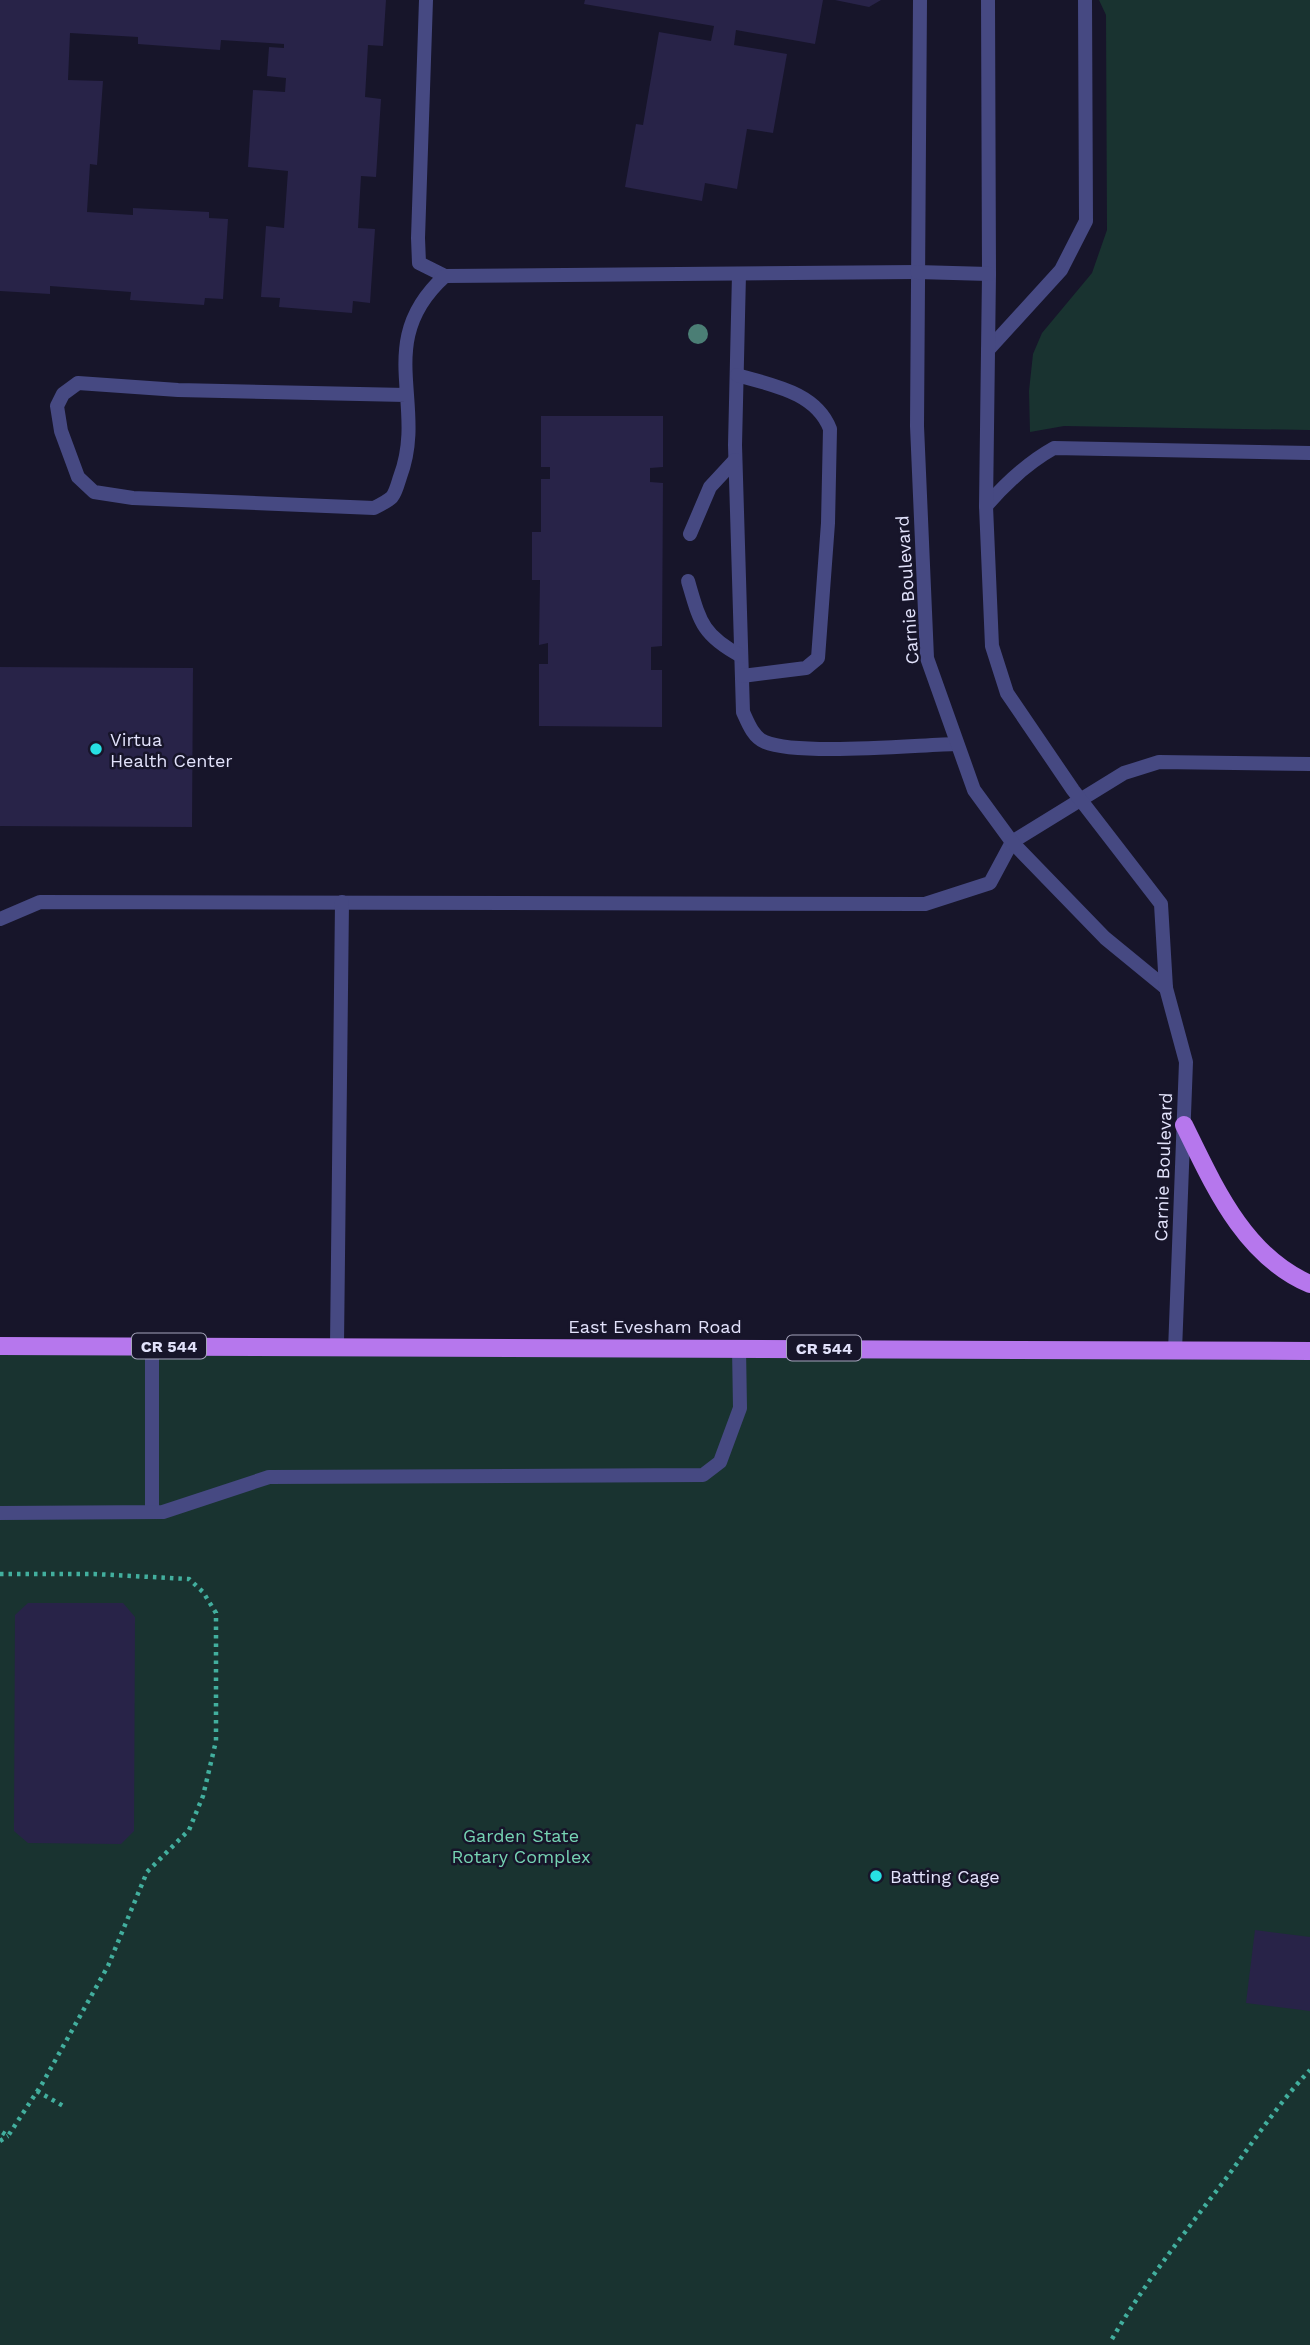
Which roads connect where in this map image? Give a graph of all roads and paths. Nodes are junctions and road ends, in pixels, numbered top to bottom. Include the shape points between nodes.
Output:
1 (426, 0) edge
2 (920, 0) edge
3 (988, 0) edge
4 (1085, 0) edge
5 (917, 272) junction
6 (739, 274) junction
7 (989, 274) junction
8 (445, 276) junction
9 (988, 350) junction
10 (737, 375) junction
11 (406, 395) junction
12 (1310, 453) edge
13 (735, 460) junction
14 (986, 506) junction
15 (690, 534) dead end
16 (688, 582) dead end
17 (741, 656) junction
18 (742, 676) junction
19 (957, 744) junction
20 (1310, 764) edge
21 (1081, 799) junction
22 (1012, 842) junction
23 (342, 902) junction
24 (0, 919) edge
25 (1166, 988) junction
26 (1184, 1125) junction
27 (1310, 1284) edge
28 (337, 1345) junction
29 (0, 1346) edge
30 (152, 1346) junction
31 (739, 1348) junction
32 (1175, 1351) junction
33 (1310, 1351) edge
34 (152, 1511) junction
35 (0, 1513) edge
36 (0, 1574) edge
37 (1310, 2070) edge
38 (37, 2091) junction
39 (65, 2107) dead end
40 (0, 2131) edge
41 (8, 2136) junction
42 (0, 2141) edge
43 (1112, 2339) dead end

1 - 8 street via 419,263
2 - 5 street, Carnie Boulevard
3 - 7 street, Carnie Boulevard
4 - 9 street via 1086,221 1061,270
5 - 6 street
5 - 7 street
5 - 19 street, Carnie Boulevard via 917,426 927,658
6 - 8 street
6 - 10 street
7 - 9 street, Carnie Boulevard
8 - 11 street via 424,295 414,314 406,349
9 - 14 street, Carnie Boulevard
10 - 13 street
10 - 18 street via 795,392 825,416 830,429 818,658 806,667
11 - 11 street via 404,467 393,496 374,508 133,499 94,492 78,477 57,406 63,394 78,383
12 - 14 street via 1054,448 1004,485
13 - 15 street via 709,486
13 - 17 street
14 - 21 street, Carnie Boulevard via 992,646 1007,693
16 - 17 street via 699,617 716,643
17 - 18 street
18 - 19 street via 743,712 763,742 800,748
19 - 22 street, Carnie Boulevard via 974,790
20 - 21 street via 1159,762 1124,773
21 - 22 street
21 - 25 street, Carnie Boulevard via 1161,904
22 - 23 street via 990,883 925,904
22 - 25 street, Carnie Boulevard via 1105,938
23 - 24 street via 40,902
23 - 28 street
25 - 26 street, Carnie Boulevard via 1186,1062
26 - 27 main road via 1224,1204 1263,1254
26 - 32 street, Carnie Boulevard
28 - 30 main road, East Evesham Road / CR 544
28 - 31 main road, East Evesham Road / CR 544
29 - 30 main road, East Evesham Road / CR 544
30 - 34 street
31 - 32 main road, East Evesham Road / CR 544
31 - 34 street via 740,1408 720,1462 703,1475 269,1476
32 - 33 main road, East Evesham Road / CR 544
34 - 35 street
36 - 38 path via 189,1580 216,1613 216,1741 203,1796 189,1830 147,1872 108,1966
37 - 43 path via 1183,2232
38 - 39 path
38 - 41 path
40 - 41 path
41 - 42 path

